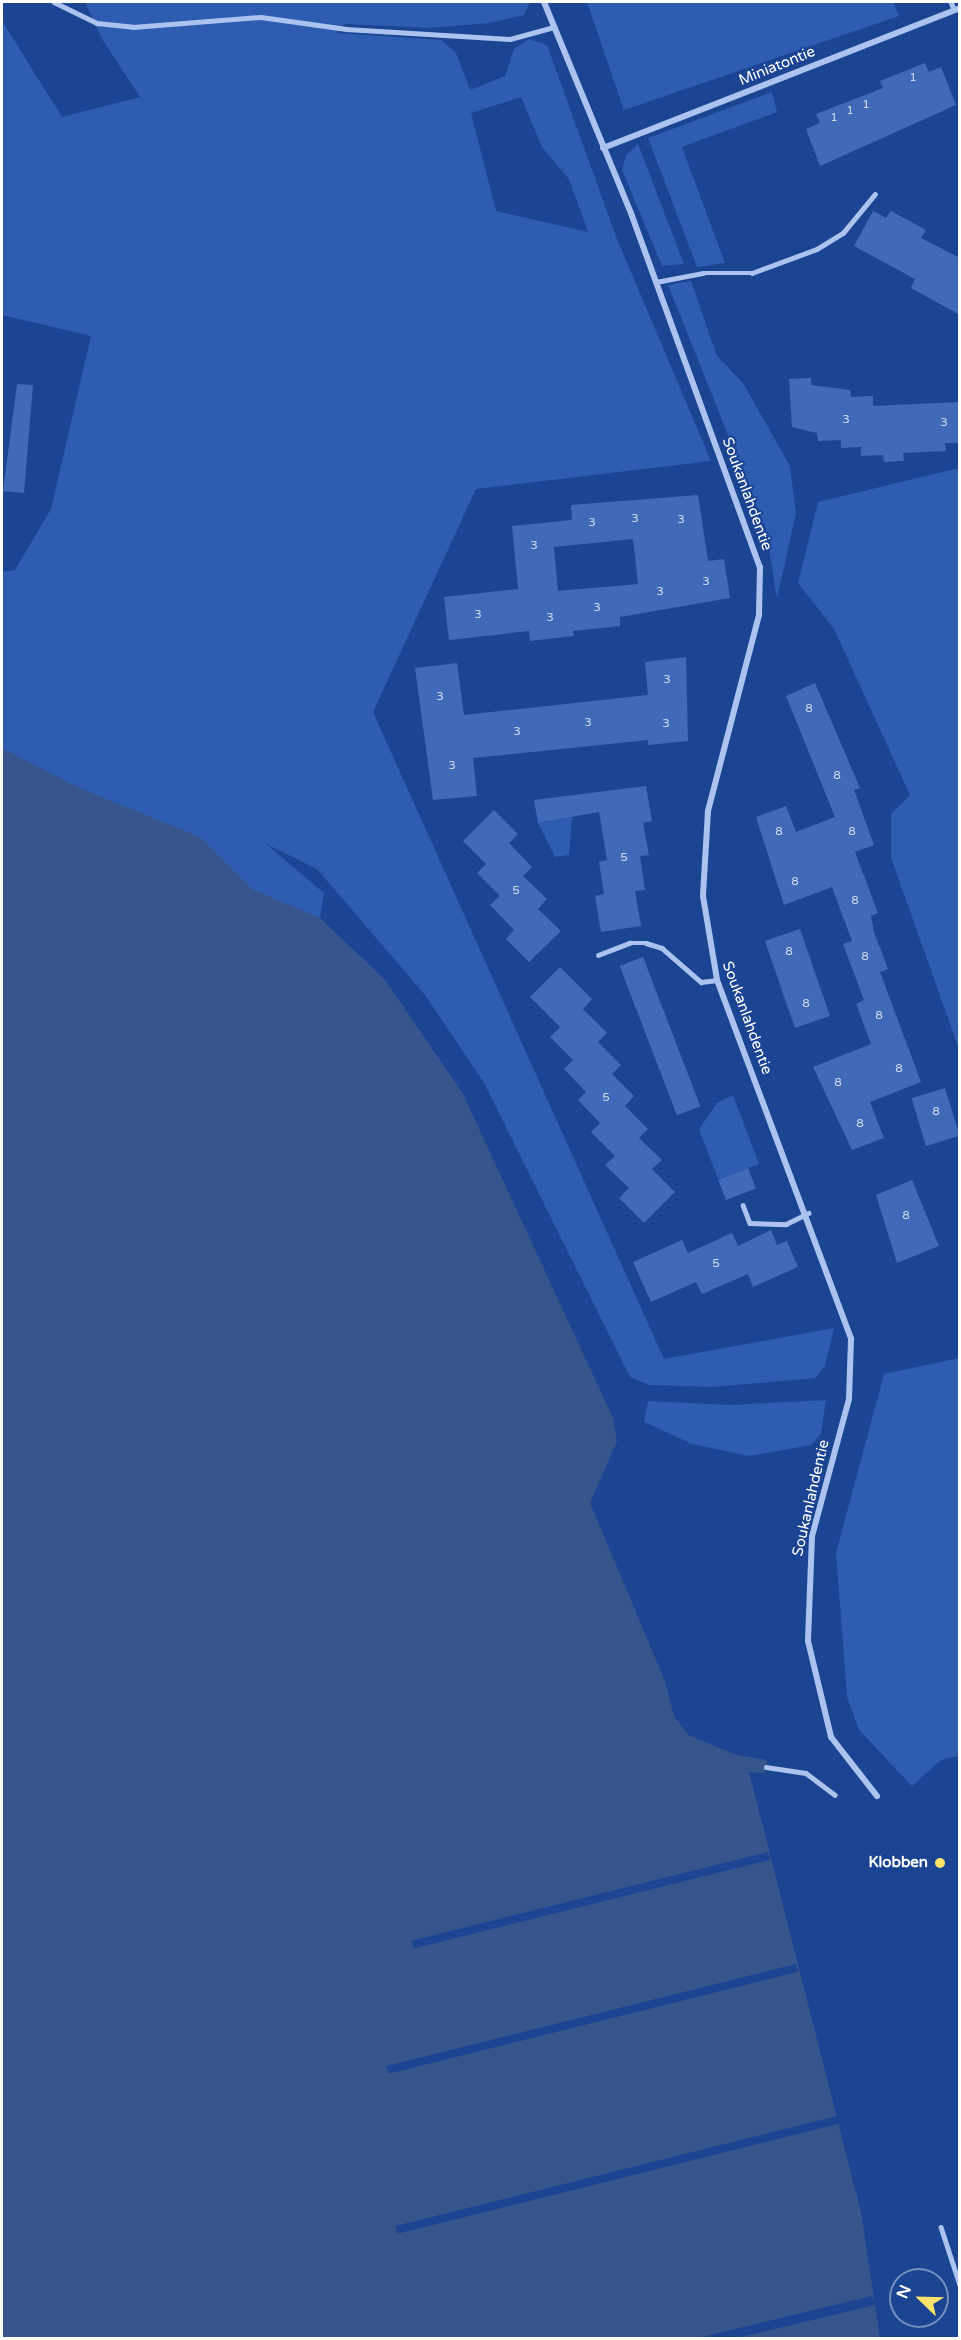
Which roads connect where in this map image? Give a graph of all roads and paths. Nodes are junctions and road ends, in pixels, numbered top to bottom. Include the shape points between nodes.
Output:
1 (54, 2) edge
2 (544, 2) edge
3 (951, 2) edge
4 (957, 9) edge
5 (554, 27) junction
6 (603, 148) junction
7 (875, 194) dead end
8 (656, 282) junction
9 (598, 955) dead end
10 (717, 980) junction
11 (743, 1205) dead end
12 (809, 1213) junction
13 (766, 1767) dead end
14 (836, 1795) dead end
15 (877, 1796) dead end
16 (941, 2226) dead end
17 (960, 2285) edge

1 - 5 lane via 97,23 132,27 261,17 346,29 510,39
2 - 5 street, Soukanlahdentie
3 - 4 lane
4 - 6 street, Miniatontie
5 - 6 street, Soukanlahdentie
6 - 8 street, Soukanlahdentie
7 - 8 lane via 843,233 817,249 752,273 703,273
8 - 10 street, Soukanlahdentie via 752,538 763,592 708,811 703,896
9 - 10 lane via 630,942 646,943 662,948 701,982
10 - 12 street, Soukanlahdentie
11 - 12 lane via 750,1223 786,1224
12 - 15 street, Soukanlahdentie via 844,1308 853,1358 849,1399 812,1536 808,1641 831,1737
13 - 14 lane via 806,1773
16 - 17 lane

